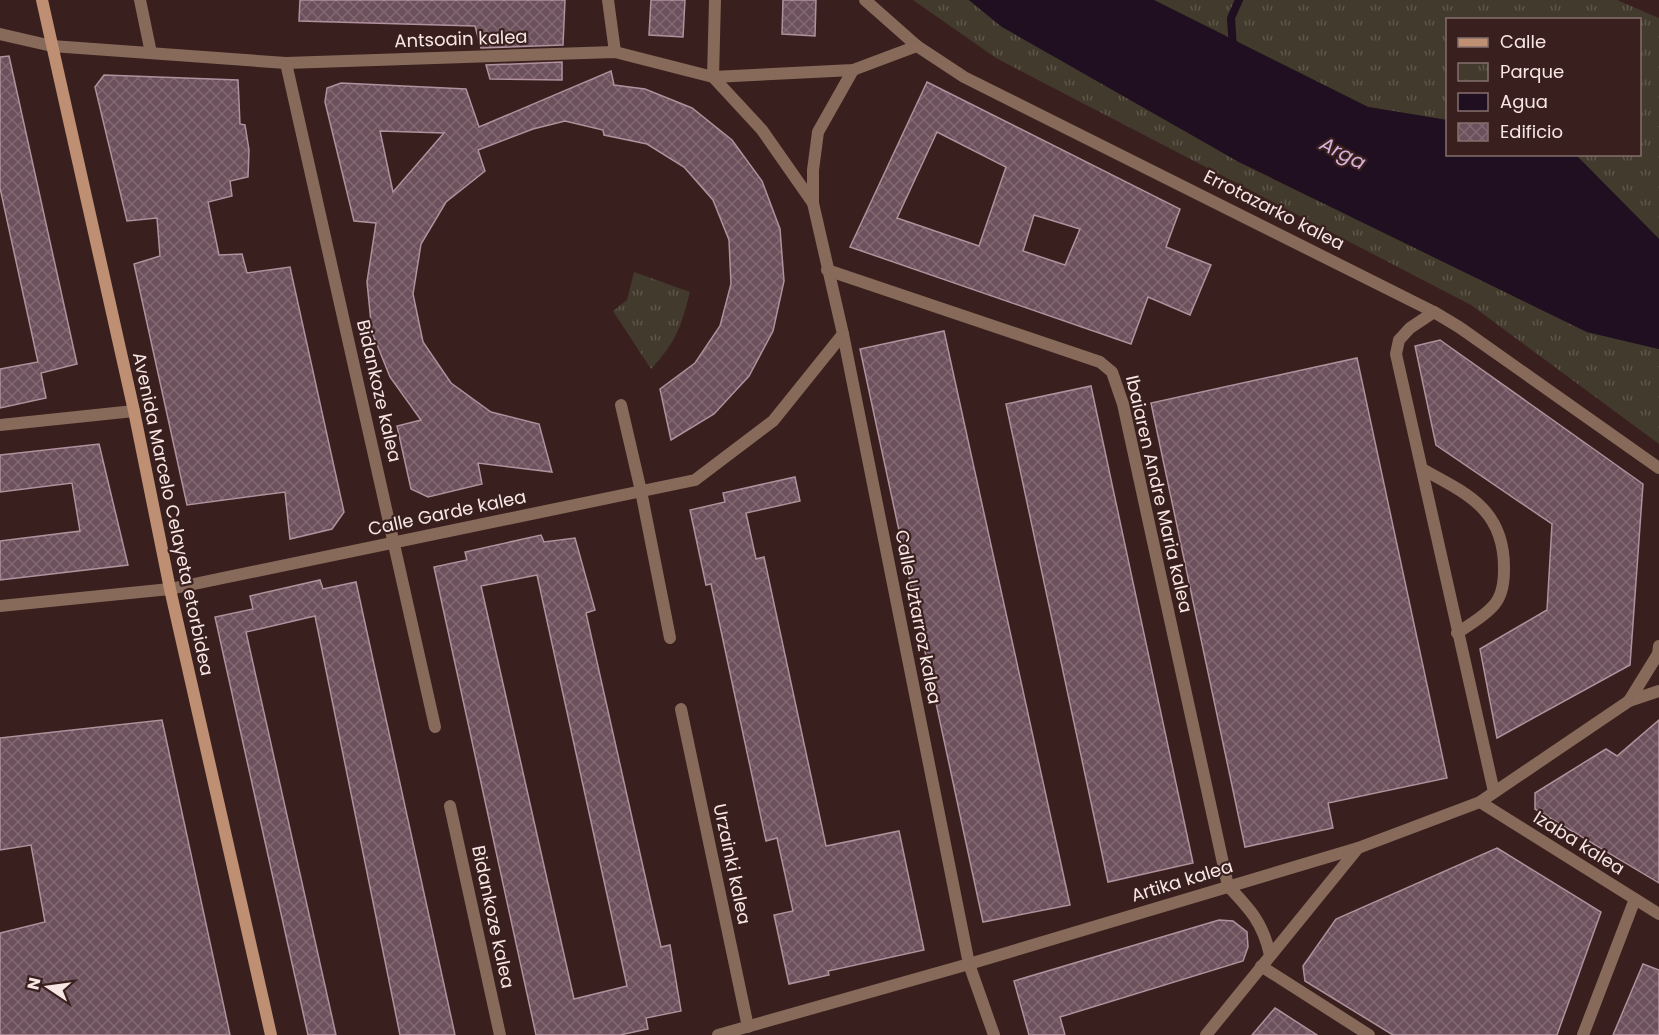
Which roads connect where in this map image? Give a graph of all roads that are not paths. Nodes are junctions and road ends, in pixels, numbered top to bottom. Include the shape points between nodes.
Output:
1 (42, 0) edge
2 (140, 0) edge
3 (608, 0) edge
4 (715, 0) edge
5 (865, 0) edge
6 (0, 34) edge
7 (52, 46) junction
8 (917, 46) junction
9 (615, 52) junction
10 (151, 53) junction
11 (286, 63) junction
12 (853, 70) junction
13 (713, 77) junction
14 (813, 203) junction
15 (827, 270) junction
16 (1434, 312) junction
17 (843, 334) junction
18 (621, 405) dead end
19 (134, 411) junction
20 (0, 425) edge
21 (1422, 469) junction
22 (1659, 469) edge
23 (640, 491) junction
24 (394, 542) junction
25 (170, 589) junction
26 (0, 606) edge
27 (1457, 633) junction
28 (670, 638) dead end
29 (1659, 646) edge
30 (1659, 691) edge
31 (1629, 701) junction
32 (681, 709) dead end
33 (435, 727) dead end
34 (1494, 792) junction
35 (1480, 802) junction
36 (450, 807) dead end
37 (1358, 848) junction
38 (1228, 886) junction
39 (1635, 899) junction
40 (1659, 914) edge
41 (1270, 955) junction
42 (969, 964) junction
43 (1261, 966) junction
44 (748, 1027) junction
45 (271, 1035) edge
46 (500, 1035) edge
47 (718, 1035) edge
48 (994, 1035) edge
49 (1206, 1035) edge
50 (1370, 1035) edge
51 (1583, 1035) edge

1 - 7 main road, Avenida Marcelo Celayeta etorbidea
2 - 10 street
3 - 9 street
4 - 13 street
5 - 8 street, Errotazarko kalea
6 - 7 street, Antsoain kalea
7 - 10 street, Antsoain kalea
7 - 19 main road, Avenida Marcelo Celayeta etorbidea
8 - 12 street, Antsoain kalea
8 - 16 street, Errotazarko kalea via 964,77
9 - 11 street, Antsoain kalea
9 - 13 street, Antsoain kalea
10 - 11 street, Antsoain kalea
11 - 24 street, Bidankoze kalea
12 - 13 street, Antsoain kalea
12 - 14 street, Calle Uztarroz kalea via 818,132
13 - 14 street, Calle Uztarroz kalea via 762,130
14 - 15 street, Calle Uztarroz kalea
15 - 17 street, Calle Uztarroz kalea
15 - 38 street, Ibaiaren Andre Maria kalea via 1100,362 1112,372 1123,404
16 - 21 street via 1399,340 1396,354
16 - 22 street, Errotazarko kalea
17 - 23 street, Calle Garde kalea via 773,421 695,480
17 - 42 street, Calle Uztarroz kalea
18 - 23 street
19 - 20 street
19 - 25 main road, Avenida Marcelo Celayeta etorbidea
21 - 27 street
21 - 27 street via 1462,491 1484,510 1496,524 1504,548 1504,575 1495,605
23 - 24 street, Calle Garde kalea
23 - 28 street
24 - 25 street, Calle Garde kalea
24 - 33 street, Bidankoze kalea
25 - 26 street, Calle Garde kalea
25 - 45 main road, Avenida Marcelo Celayeta etorbidea
27 - 34 street
29 - 31 street, Artika kalea
30 - 31 street, Artika kalea
31 - 34 street, Artika kalea
32 - 44 street, Urzainki kalea
34 - 35 street, Artika kalea
35 - 37 street, Artika kalea
35 - 39 street, Izaba kalea
36 - 46 street, Bidankoze kalea
37 - 38 street, Artika kalea
37 - 41 street
38 - 41 street via 1266,935
38 - 42 street, Artika kalea
39 - 40 street, Izaba kalea
39 - 51 street
41 - 43 street
42 - 44 street, Artika kalea
42 - 48 street, Calle Uztarroz kalea
43 - 49 street
43 - 50 street
44 - 47 street, Artika kalea

